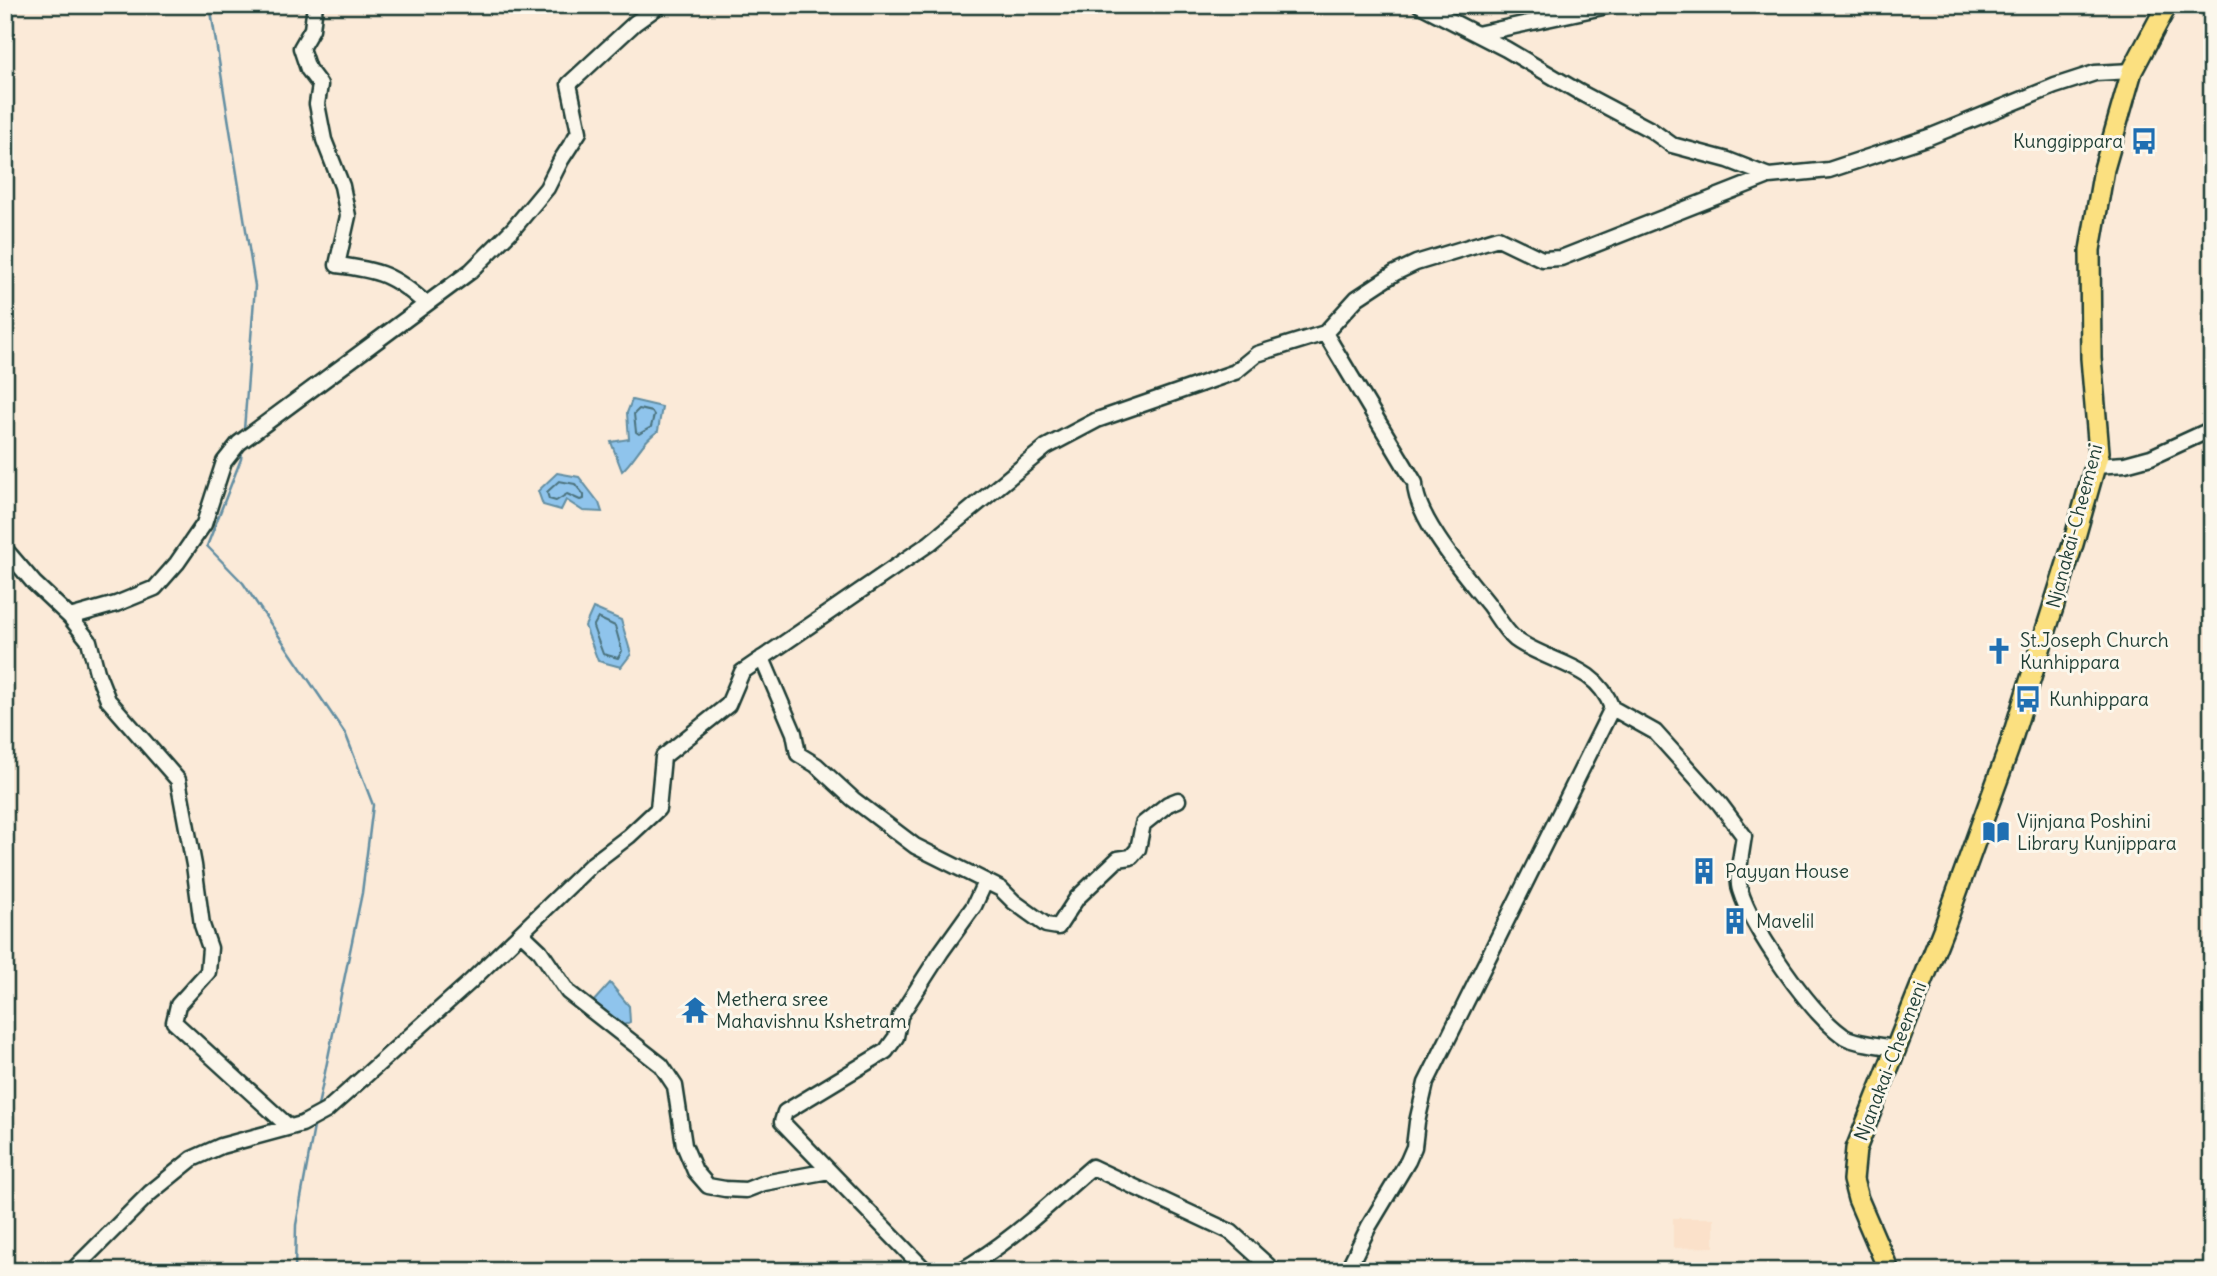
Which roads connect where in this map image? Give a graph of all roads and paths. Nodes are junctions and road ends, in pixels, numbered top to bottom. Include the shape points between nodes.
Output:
1 (315, 5) edge
2 (660, 5) edge
3 (1420, 5) edge
4 (1612, 5) edge
5 (2167, 5) edge
6 (1477, 34) junction
7 (2132, 72) junction
8 (1769, 176) junction
9 (426, 304) junction
10 (1325, 333) junction
11 (2212, 429) edge
12 (2095, 466) junction
13 (5, 549) edge
14 (70, 617) junction
15 (762, 658) junction
16 (1612, 708) junction
17 (1178, 800) dead end
18 (985, 882) junction
19 (521, 933) junction
20 (1894, 1048) junction
21 (289, 1127) junction
22 (829, 1171) junction
23 (72, 1271) edge
24 (926, 1271) edge
25 (960, 1271) edge
26 (1274, 1271) edge
27 (1347, 1271) edge
28 (1889, 1271) edge

1 - 9 street via 312,29 301,48 320,85 317,104 324,140 348,216 337,265 385,274
2 - 9 street via 569,84 579,132 547,188 471,271
3 - 6 street
4 - 6 street
5 - 7 main road, Njanakai-Cheemeni
6 - 8 street via 1672,145
7 - 8 street via 2095,73 2054,86 1953,128 1829,170
7 - 12 main road, Njanakai-Cheemeni via 2104,169 2090,250 2091,358 2099,433
8 - 10 street via 1561,258 1542,259 1498,238 1416,263 1357,298
9 - 14 street via 239,443 224,462 204,524 155,588
10 - 15 street via 1257,354 1235,372 1097,420 1046,447 930,543
10 - 16 street via 1415,483 1415,493 1436,536 1506,628 1514,638 1596,680
11 - 12 street via 2151,457
12 - 20 main road, Njanakai-Cheemeni via 2009,748 1945,925
13 - 14 street
14 - 21 street via 89,641 108,700 178,780 202,925 210,948 208,972 178,1005 174,1022
15 - 18 street via 794,733 797,754 915,846
15 - 19 street via 742,672 728,705 663,757 658,809
16 - 20 street via 1655,732 1744,836 1739,887 1753,920 1810,1004 1843,1037
16 - 27 street via 1426,1083 1414,1147
17 - 18 street via 1143,824 1139,849 1131,857 1118,859 1077,898 1058,927 1046,925
18 - 22 street via 900,1016 896,1037 886,1051 785,1112 782,1122
19 - 21 street via 326,1111
19 - 22 street via 540,951 568,992 661,1065 675,1086 684,1145 695,1171 708,1186 746,1190
20 - 28 main road, Njanakai-Cheemeni via 1856,1149 1853,1180
21 - 23 street via 220,1146 192,1159 150,1193
22 - 24 street
25 - 26 street via 1031,1223 1092,1167 1231,1232

